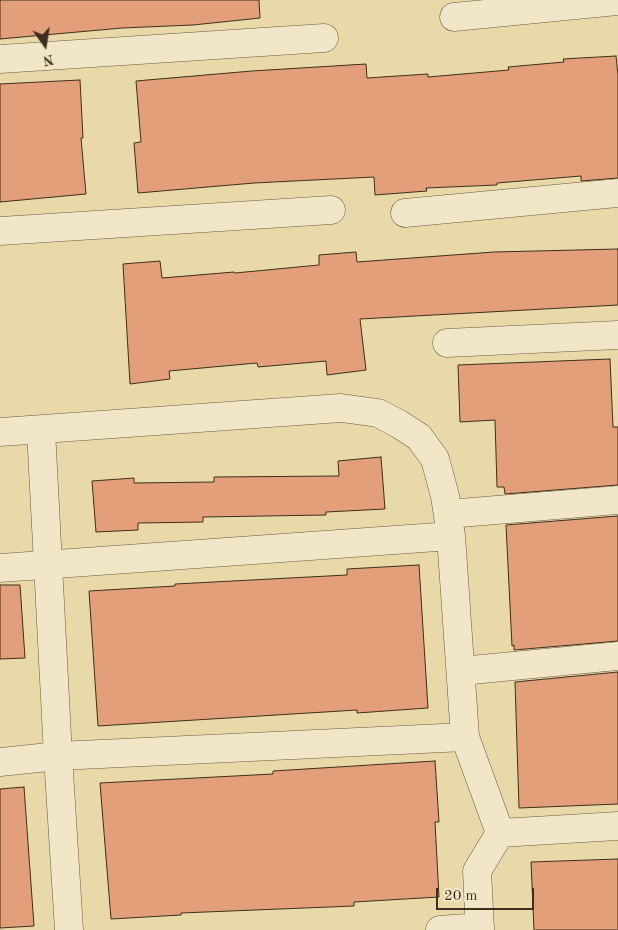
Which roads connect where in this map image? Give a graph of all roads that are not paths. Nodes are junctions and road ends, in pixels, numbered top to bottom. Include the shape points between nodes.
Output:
1 (618, 2) edge
2 (454, 17) dead end
3 (324, 38) dead end
4 (0, 59) edge
5 (618, 194) edge
6 (331, 210) dead end
7 (405, 213) dead end
8 (0, 231) edge
9 (618, 335) edge
10 (447, 343) dead end
11 (41, 430) junction
12 (0, 432) edge
13 (618, 500) edge
14 (449, 525) junction
15 (48, 564) junction
16 (0, 568) edge
17 (618, 656) edge
18 (461, 671) junction
19 (465, 737) junction
20 (58, 756) junction
21 (0, 762) edge
22 (618, 826) edge
23 (500, 833) junction
24 (480, 929) edge
25 (69, 930) edge
26 (440, 930) edge

1 - 2 street
3 - 4 street
5 - 7 street
6 - 8 street
9 - 10 street
11 - 12 street
11 - 14 street via 342,408 378,413 419,437 434,459
11 - 15 street
13 - 14 street
14 - 15 street
14 - 18 street
15 - 16 street
15 - 20 street
17 - 18 street
18 - 19 street
19 - 20 street
19 - 23 street
20 - 21 street
20 - 25 street
22 - 23 street
23 - 24 street via 477,871
24 - 26 street

